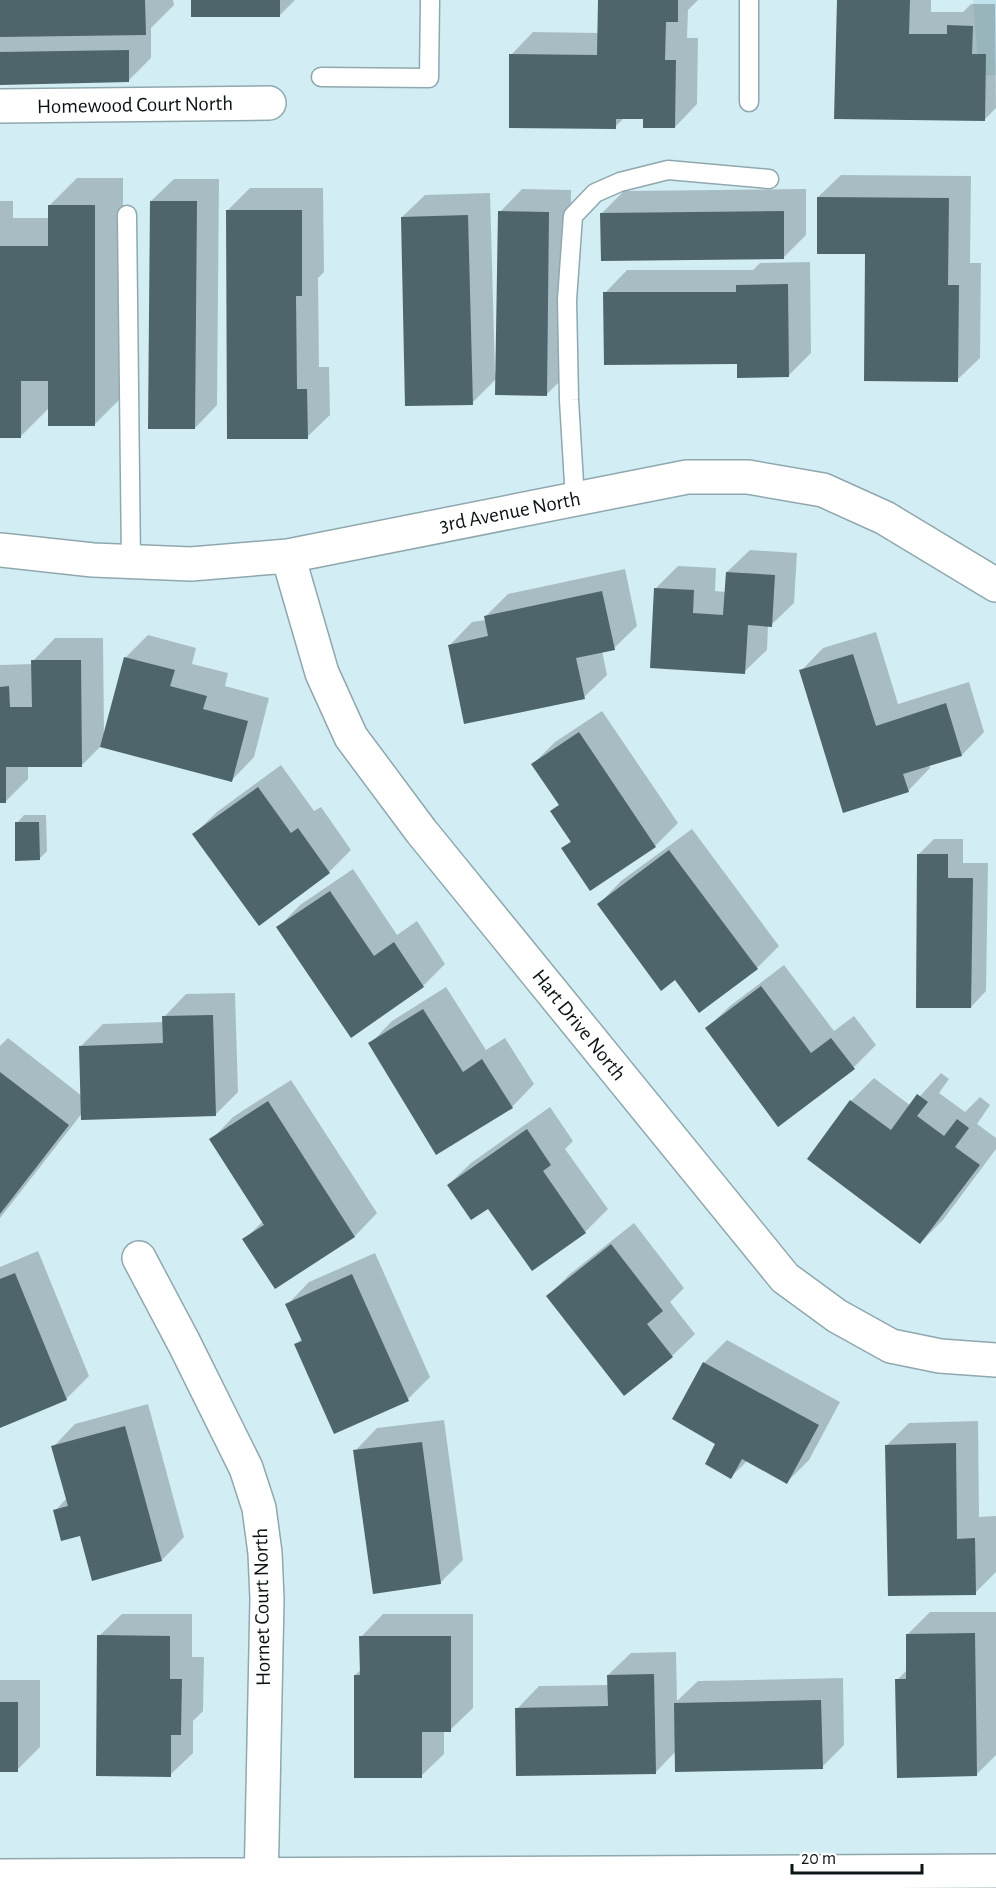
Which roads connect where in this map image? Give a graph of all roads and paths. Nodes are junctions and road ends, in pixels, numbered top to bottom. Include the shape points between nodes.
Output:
1 (430, 0) edge
2 (749, 0) edge
3 (321, 77) dead end
4 (749, 102) dead end
5 (269, 103) dead end
6 (0, 106) edge
7 (769, 179) dead end
8 (127, 215) dead end
9 (575, 500) junction
10 (0, 550) edge
11 (288, 556) junction
12 (131, 562) junction
13 (996, 585) edge
14 (139, 1258) dead end
15 (996, 1360) edge
16 (996, 1871) edge
17 (0, 1876) edge
18 (261, 1881) edge

1 - 3 lane via 429,78
2 - 4 lane
5 - 6 street, Homewood Court North
7 - 9 lane via 668,170 595,193 573,216 567,300
8 - 12 lane
9 - 11 street, 3rd Avenue North
9 - 13 street, 3rd Avenue North via 687,477 747,477 823,490 885,518
10 - 12 street, 3rd Avenue North
11 - 12 street, 3rd Avenue North via 192,564
11 - 15 street, Hart Drive North via 322,674 351,737 421,831 785,1278 837,1316 891,1346 940,1356
14 - 18 street, Hornet Court North via 246,1468 259,1508 267,1599
16 - 18 street
17 - 18 street

